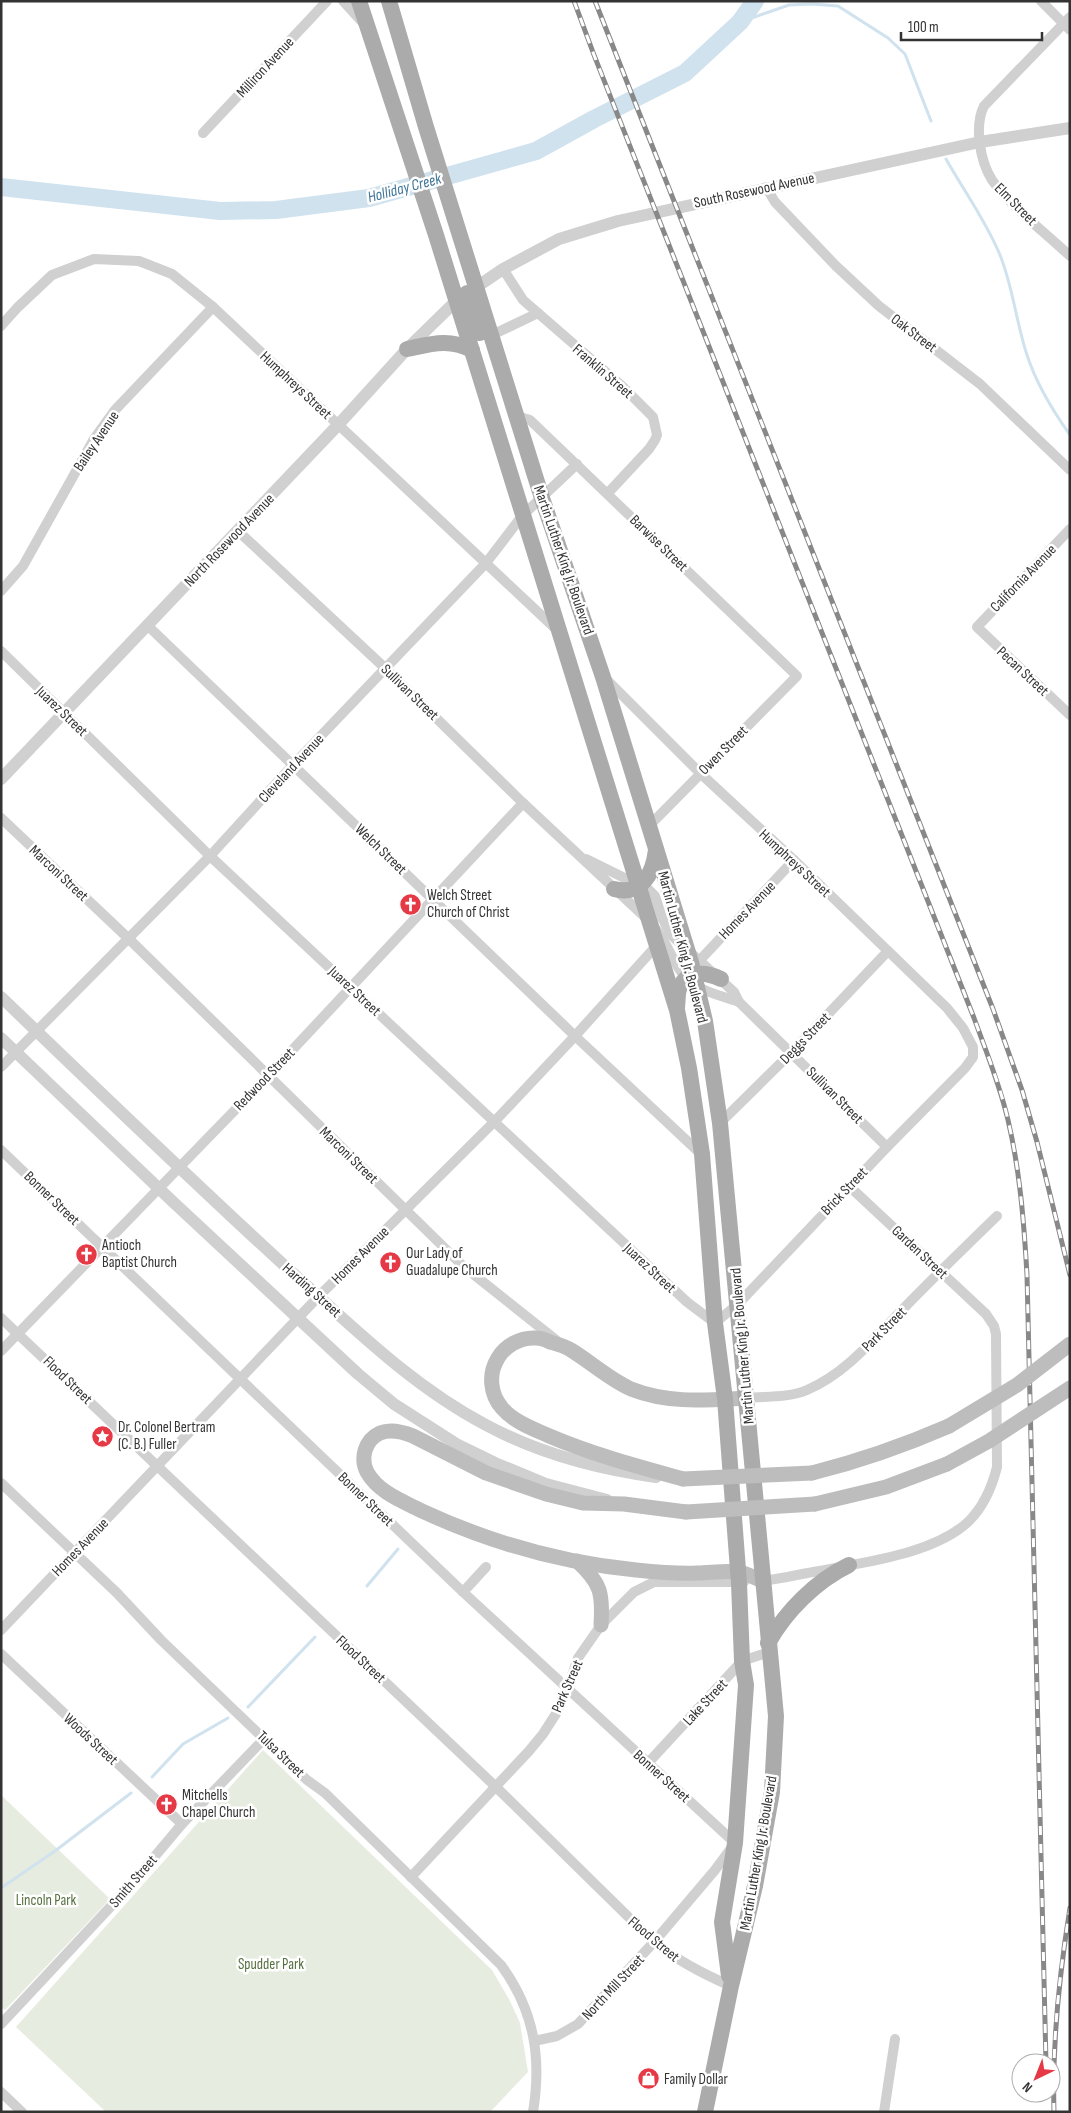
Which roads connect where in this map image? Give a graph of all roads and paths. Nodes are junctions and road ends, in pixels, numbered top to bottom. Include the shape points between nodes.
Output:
1 (327, 1) edge
2 (343, 1) edge
3 (359, 1) edge
4 (389, 1) edge
5 (1041, 1) edge
6 (1068, 24) edge
7 (366, 26) junction
8 (1070, 128) edge
9 (204, 132) dead end
10 (980, 142) junction
11 (766, 187) junction
12 (1070, 256) edge
13 (502, 269) junction
14 (466, 294) junction
15 (213, 307) junction
16 (538, 313) junction
17 (1, 326) edge
18 (492, 334) junction
19 (407, 349) junction
20 (472, 350) junction
21 (516, 412) junction
22 (338, 425) junction
23 (577, 464) junction
24 (1070, 470) edge
25 (608, 493) junction
26 (542, 498) junction
27 (522, 516) junction
28 (1070, 529) edge
29 (238, 531) junction
30 (486, 563) junction
31 (1, 591) edge
32 (147, 625) junction
33 (977, 627) joint
34 (561, 634) junction
35 (1, 651) edge
36 (386, 669) junction
37 (797, 676) joint
38 (603, 677) junction
39 (64, 713) junction
40 (1070, 715) edge
41 (292, 765) junction
42 (700, 773) junction
43 (1, 780) edge
44 (523, 803) junction
45 (1, 818) edge
46 (649, 826) junction
47 (656, 848) junction
48 (210, 856) junction
49 (579, 856) junction
50 (794, 860) junction
51 (640, 886) junction
52 (614, 889) junction
53 (433, 898) junction
54 (650, 923) junction
55 (130, 939) junction
56 (658, 945) junction
57 (687, 949) junction
58 (888, 951) junction
59 (700, 960) junction
60 (721, 979) junction
61 (692, 980) junction
62 (350, 987) junction
63 (1, 997) edge
64 (739, 1002) junction
65 (677, 1010) junction
66 (38, 1032) junction
67 (575, 1036) junction
68 (1, 1038) edge
69 (16, 1053) junction
70 (791, 1053) junction
71 (972, 1058) joint
72 (1, 1067) edge
73 (268, 1076) junction
74 (494, 1121) junction
75 (720, 1123) junction
76 (887, 1147) junction
77 (1, 1150) edge
78 (702, 1154) junction
79 (178, 1168) junction
80 (849, 1186) junction
81 (158, 1188) junction
82 (405, 1210) junction
83 (997, 1216) dead end
84 (102, 1247) junction
85 (940, 1271) junction
86 (319, 1296) junction
87 (738, 1304) junction
88 (1, 1318) edge
89 (299, 1318) junction
90 (715, 1323) junction
91 (19, 1333) junction
92 (1070, 1344) edge
93 (570, 1348) junction
94 (1, 1351) edge
95 (240, 1380) junction
96 (1070, 1388) edge
97 (747, 1398) junction
98 (725, 1399) junction
99 (158, 1466) junction
100 (683, 1479) junction
101 (1, 1483) edge
102 (624, 1504) junction
103 (75, 1553) junction
104 (576, 1561) junction
105 (849, 1565) junction
106 (486, 1567) dead end
107 (739, 1577) junction
108 (763, 1581) junction
109 (462, 1592) junction
110 (602, 1625) junction
111 (1, 1630) edge
112 (769, 1648) junction
113 (1, 1654) edge
114 (742, 1661) junction
115 (567, 1690) junction
116 (264, 1738) junction
117 (648, 1763) junction
118 (495, 1786) junction
119 (182, 1824) junction
120 (735, 1843) junction
121 (411, 1877) junction
122 (654, 1942) junction
123 (731, 1986) junction
124 (1, 2024) edge
125 (895, 2039) dead end
126 (534, 2041) junction
127 (1, 2092) edge
128 (22, 2112) edge
129 (533, 2112) edge
130 (705, 2112) edge
131 (884, 2112) edge

1 - 9 street, Milliron Avenue
2 - 7 street
3 - 7 main road, Martin Luther King Jr. Boulevard
4 - 14 main road, Martin Luther King Jr. Boulevard via 458,225
5 - 6 street
6 - 10 street, Elm Street via 984,106 978,124
7 - 14 main road, Martin Luther King Jr. Boulevard via 436,235
8 - 10 street, South Rosewood Avenue
10 - 11 street, South Rosewood Avenue
10 - 12 street, Elm Street via 992,180
11 - 13 street, South Rosewood Avenue via 583,231 559,239
11 - 24 street, Oak Street via 775,202 872,300 980,384
13 - 14 street, South Rosewood Avenue
13 - 16 street, Franklin Street via 523,300
14 - 18 main road, Martin Luther King Jr. Boulevard
14 - 19 street, North Rosewood Avenue
14 - 20 main road, Martin Luther King Jr. Boulevard
14 - 21 main road via 496,379
15 - 17 street, Humphreys Street via 172,274 139,261 94,259 52,274
15 - 22 street, Humphreys Street
15 - 31 street, Bailey Avenue via 115,410 94,439 23,566
16 - 18 street
16 - 25 street, Franklin Street via 653,417 656,436 649,449
18 - 21 main road, Martin Luther King Jr. Boulevard
19 - 20 main road via 459,343
19 - 22 street, North Rosewood Avenue
20 - 27 main road, Martin Luther King Jr. Boulevard
21 - 23 street, Barwise Street via 530,420
21 - 26 main road, Martin Luther King Jr. Boulevard
22 - 29 street, North Rosewood Avenue
22 - 30 street, Humphreys Street
23 - 25 street, Barwise Street
23 - 26 street, Cleveland Avenue
25 - 37 street, Barwise Street
26 - 27 street, Cleveland Avenue
26 - 38 main road, Martin Luther King Jr. Boulevard
27 - 30 street, Cleveland Avenue
27 - 34 main road, Martin Luther King Jr. Boulevard
28 - 33 street, California Avenue
29 - 32 street, North Rosewood Avenue
29 - 36 street, Sullivan Street
30 - 34 street, Humphreys Street
30 - 36 street, Cleveland Avenue
32 - 39 street, North Rosewood Avenue
32 - 41 street, Welch Street
33 - 40 street, Pecan Street
34 - 51 main road, Martin Luther King Jr. Boulevard
35 - 39 street, Juarez Street
36 - 41 street, Cleveland Avenue
36 - 44 street, Sullivan Street
37 - 42 street, Owen Street
38 - 42 street, Humphreys Street
38 - 46 main road, Martin Luther King Jr. Boulevard
39 - 43 street, North Rosewood Avenue
39 - 48 street, Juarez Street
41 - 48 street, Cleveland Avenue
41 - 53 street, Welch Street
42 - 46 street, Owen Street
42 - 50 street, Humphreys Street
44 - 49 street, Sullivan Street
44 - 53 street, Redwood Street
45 - 55 street, Marconi Street
46 - 47 main road, Martin Luther King Jr. Boulevard
47 - 51 main road via 648,878
47 - 57 main road, Martin Luther King Jr. Boulevard
48 - 55 street, Cleveland Avenue
48 - 62 street, Juarez Street
49 - 51 street, Sullivan Street
49 - 52 street, Sullivan Street
50 - 58 street, Humphreys Street
50 - 59 street, Homes Avenue
51 - 52 main road via 622,891
51 - 54 main road, Martin Luther King Jr. Boulevard
51 - 57 street, Sullivan Street via 655,896 672,935
52 - 54 street, Sullivan Street
53 - 62 street, Redwood Street
53 - 67 street, Welch Street
54 - 56 main road, Martin Luther King Jr. Boulevard
54 - 61 street, Sullivan Street
55 - 66 street, Cleveland Avenue
55 - 73 street, Marconi Street
56 - 65 main road, Martin Luther King Jr. Boulevard
56 - 67 street, Homes Avenue
57 - 59 street, Sullivan Street
57 - 61 main road, Martin Luther King Jr. Boulevard
58 - 70 street, Deggs Street
58 - 71 street, Humphreys Street via 956,1018 972,1047
59 - 60 street, Sullivan Street
60 - 61 main road via 700,973
60 - 64 street, Sullivan Street
61 - 64 street, Sullivan Street
61 - 65 main road via 679,988
61 - 75 main road, Martin Luther King Jr. Boulevard via 705,1021
62 - 73 street, Redwood Street
62 - 74 street, Juarez Street
63 - 66 street, Harding Street
64 - 70 street, Sullivan Street
65 - 78 main road, Martin Luther King Jr. Boulevard
66 - 69 street, Cleveland Avenue
66 - 79 street, Harding Street
67 - 74 street, Homes Avenue
67 - 78 street, Welch Street
68 - 69 street, Harding Street
69 - 72 street, Cleveland Avenue
69 - 81 street, Harding Street
70 - 75 street, Deggs Street
70 - 76 street, Sullivan Street
71 - 76 street, Brick Street via 966,1068
73 - 79 street, Redwood Street
73 - 82 street, Marconi Street
74 - 82 street, Homes Avenue
74 - 90 street, Juarez Street via 687,1302
75 - 87 main road, Martin Luther King Jr. Boulevard
76 - 80 street, Brick Street
77 - 84 street, Bonner Street
78 - 90 main road, Martin Luther King Jr. Boulevard
79 - 81 street, Redwood Street
79 - 86 street, Harding Street
80 - 85 street, Garden Street
80 - 87 street, Brick Street
81 - 84 street, Redwood Street
81 - 89 street, Harding Street
82 - 86 street, Homes Avenue
82 - 93 street, Marconi Street via 463,1266 543,1331
83 - 85 street, Park Street
84 - 91 street, Redwood Street
84 - 95 street, Bonner Street
85 - 97 street, Park Street via 835,1374 804,1391
85 - 105 street, Garden Street via 991,1319 994,1326 997,1347 997,1467 985,1499 969,1521 946,1538 886,1558
86 - 89 street, Homes Avenue
86 - 100 street, Harding Street via 399,1369 486,1426 525,1444 588,1464 632,1474
87 - 90 street, Brick Street
87 - 97 main road, Martin Luther King Jr. Boulevard
88 - 91 street, Flood Street
89 - 95 street, Homes Avenue
89 - 102 street, Harding Street via 394,1404 458,1445 546,1484
90 - 98 main road, Martin Luther King Jr. Boulevard
91 - 94 street, Redwood Street
91 - 99 street, Flood Street
92 - 100 main road, bridge via 1017,1385 948,1426 894,1449 812,1472
93 - 98 main road, Marconi Street via 602,1373 654,1397 688,1401
93 - 100 main road via 536,1338 524,1339 504,1349 492,1370 491,1382 502,1408 533,1429 570,1445
95 - 99 street, Homes Avenue
95 - 109 street, Bonner Street
96 - 102 main road, bridge via 989,1441 947,1464 886,1488 815,1504 686,1512
97 - 98 main road, Marconi Street
97 - 108 main road, Martin Luther King Jr. Boulevard
98 - 107 main road, Martin Luther King Jr. Boulevard
99 - 103 street, Homes Avenue
99 - 118 street, Flood Street
101 - 103 street, Tulsa Street
102 - 104 main road via 583,1503 546,1494 486,1472 402,1432 380,1433 366,1448 365,1468 370,1477 380,1488 401,1501 464,1529
103 - 111 street, Homes Avenue
103 - 116 street, Tulsa Street
104 - 107 main road via 636,1570
104 - 110 main road via 599,1588
105 - 108 street
105 - 112 main road via 828,1576 808,1594 778,1626
106 - 109 street
107 - 108 main road
107 - 110 street, Park Street via 654,1582 634,1592
107 - 114 main road, Martin Luther King Jr. Boulevard
108 - 112 main road, Martin Luther King Jr. Boulevard
109 - 115 street, Bonner Street
110 - 115 street, Park Street via 578,1658
112 - 114 street, Lake Street
112 - 123 main road, Martin Luther King Jr. Boulevard via 776,1716 772,1792 755,1886
113 - 119 street, Woods Street
114 - 117 street, Lake Street
114 - 120 main road, Martin Luther King Jr. Boulevard via 746,1685
115 - 117 street, Bonner Street
115 - 118 street, Park Street via 536,1743
116 - 119 street, Smith Street
116 - 121 street, Tulsa Street
117 - 120 street, Bonner Street
118 - 121 street, Park Street
118 - 122 street, Flood Street
119 - 124 street, Smith Street via 129,1887
120 - 122 street, North Mill Street
120 - 123 main road, Martin Luther King Jr. Boulevard via 722,1922
121 - 126 street, Tulsa Street via 506,1971 525,2006
122 - 123 street, Flood Street via 677,1960
122 - 126 street, North Mill Street via 578,2024 557,2036
123 - 130 main road, Martin Luther King Jr. Boulevard
125 - 131 street
126 - 129 street, Tulsa Street via 538,2076
127 - 128 street

